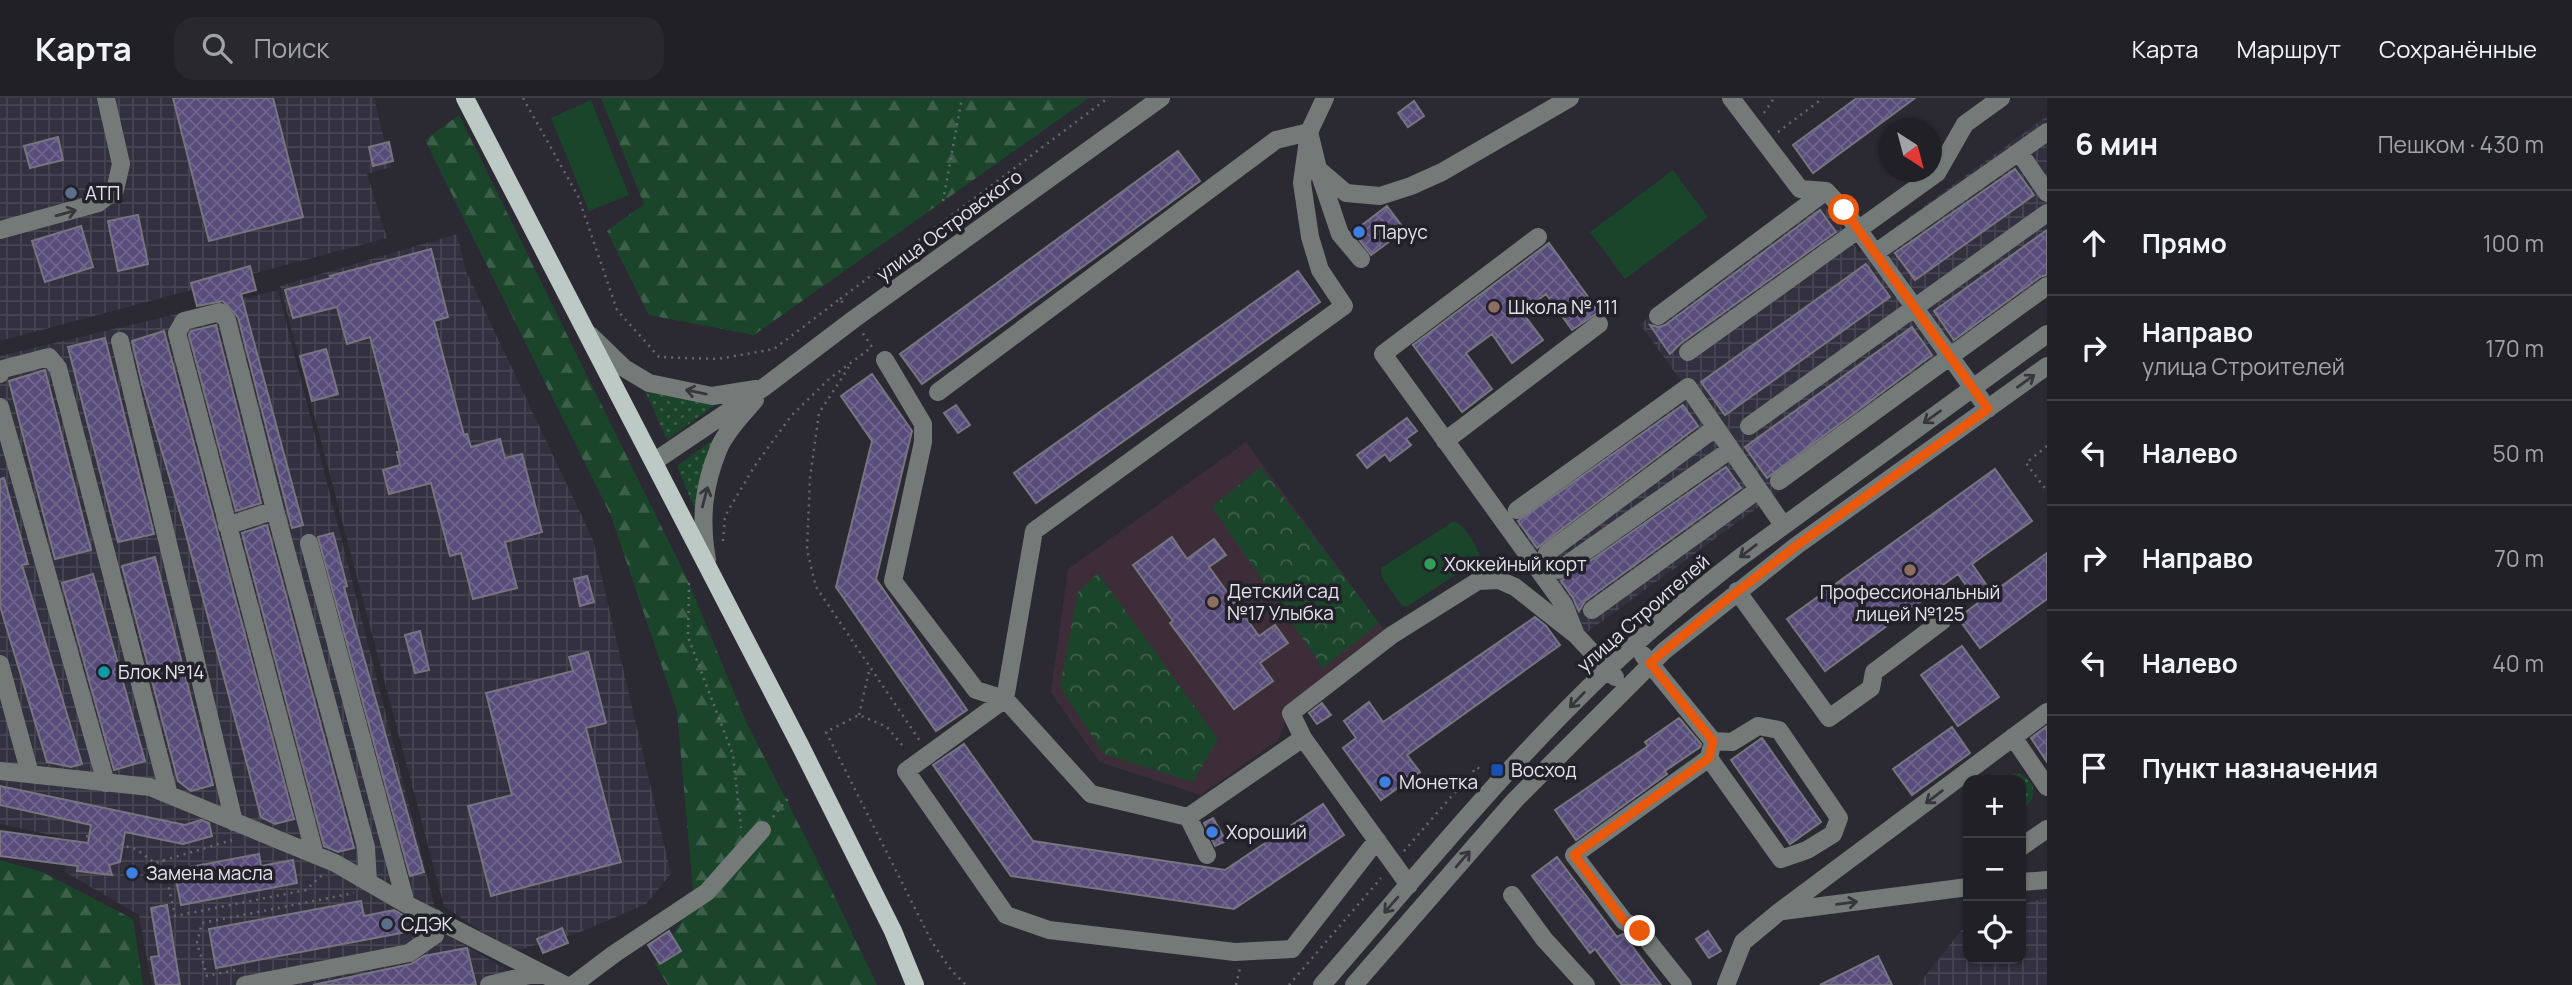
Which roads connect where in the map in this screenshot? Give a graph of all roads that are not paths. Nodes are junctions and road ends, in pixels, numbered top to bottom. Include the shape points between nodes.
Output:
1 (106, 98) edge
2 (465, 98) edge
3 (474, 98) edge
4 (1161, 98) edge
5 (1325, 98) edge
6 (1570, 98) edge
7 (1731, 98) edge
8 (2001, 98) edge
9 (480, 125) junction
10 (1309, 132) junction
11 (2047, 132) edge
12 (2019, 152) junction
13 (1318, 169) junction
14 (1826, 191) junction
15 (2047, 193) edge
16 (2047, 213) edge
17 (1857, 228) junction
18 (0, 230) edge
19 (1538, 237) dead end
20 (1875, 253) junction
21 (1361, 259) dead end
22 (2047, 286) edge
23 (1916, 309) junction
24 (1658, 316) dead end
25 (1599, 324) dead end
26 (589, 334) junction
27 (2047, 334) edge
28 (120, 341) dead end
29 (1688, 352) dead end
30 (878, 354) road end
31 (1950, 355) junction
32 (2047, 366) edge
33 (0, 374) edge
34 (1973, 387) junction
35 (763, 388) junction
36 (938, 392) dead end
37 (0, 407) edge
38 (1988, 409) junction
39 (1749, 426) dead end
40 (1715, 428) junction
41 (1445, 441) junction
42 (1730, 450) junction
43 (655, 461) junction
44 (1779, 481) dead end
45 (1758, 490) junction
46 (275, 510) junction
47 (1517, 510) dead end
48 (1783, 525) junction
49 (227, 526) junction
50 (309, 543) dead end
51 (1547, 553) dead end
52 (708, 565) junction
53 (1559, 570) dead end
54 (1737, 592) junction
55 (1592, 610) dead end
56 (1942, 621) dead end
57 (1576, 635) junction
58 (1635, 645) junction
59 (1650, 663) junction
60 (0, 664) edge
61 (1608, 669) junction
62 (1624, 688) junction
63 (1006, 699) junction
64 (2047, 712) edge
65 (2013, 737) junction
66 (1303, 738) junction
67 (1711, 749) junction
68 (0, 771) edge
69 (30, 774) junction
70 (1971, 775) edge
71 (1963, 781) edge
72 (106, 783) junction
73 (2047, 787) edge
74 (169, 795) junction
75 (1188, 817) junction
76 (234, 822) junction
77 (2047, 829) edge
78 (762, 830) road end
79 (1377, 840) junction
80 (2026, 842) edge
81 (315, 855) junction
82 (1207, 855) dead end
83 (2047, 880) edge
84 (368, 882) junction
85 (2026, 882) edge
86 (1409, 885) junction
87 (1963, 885) edge
88 (1512, 895) dead end
89 (406, 904) junction
90 (1779, 912) junction
91 (435, 918) junction
92 (893, 932) junction
93 (545, 975) junction
94 (240, 978) edge
95 (489, 985) edge
96 (565, 985) edge
97 (573, 985) edge
98 (915, 985) edge
99 (929, 985) edge
100 (1322, 985) edge
101 (1354, 985) edge
102 (1586, 985) edge
103 (1683, 985) edge
104 (1726, 985) edge

18 -> 1 street via 98,203 115,190 121,164
2 - 9 main road
3 - 9 street
4 - 35 street, улица Островского
5 - 10 street
6 - 13 street via 1442,172 1380,196 1346,193
7 - 14 street via 1761,131 1800,189
8 - 17 street via 1965,124 1937,173
9 - 26 main road
10 - 13 street
10 - 36 street via 1276,140
10 - 63 street via 1301,183 1310,237 1320,270 1344,306 1034,531
11 - 12 street
12 - 15 street
12 - 20 street
13 - 21 street via 1340,234
14 - 17 street
14 - 24 street
16 - 23 street
17 - 20 street
17 - 29 street
19 - 41 street via 1383,354
20 - 23 street
22 - 31 street
23 - 31 street
23 - 39 street
25 - 41 street
35 -> 26 street via 712,396 649,383 624,368
26 - 43 main road
27 - 34 street, улица Строителей
28 - 76 street
30 - 63 street via 923,424 893,581 976,690
31 - 34 street
31 - 44 street
38 -> 32 street
33 - 74 street via 3,369 49,357 58,368
34 - 38 street
34 -> 48 street, улица Строителей
35 - 43 street
52 -> 35 street via 702,508 719,446
37 - 72 street
38 - 54 street
40 - 42 street
40 - 47 street via 1688,387
40 - 51 street
41 - 57 street via 1564,605
42 - 45 street
42 - 53 street
43 - 52 main road
45 - 48 street
45 - 55 street
46 - 49 street
46 - 49 street via 227,320 220,312 184,321 177,333
46 - 84 street via 366,847
48 -> 58 street, улица Строителей
49 - 81 street
50 - 89 street
52 - 92 main road
54 - 56 street via 1829,718 1871,688 1874,672
54 - 59 street
57 - 61 street
57 - 66 street via 1515,587 1499,580 1478,581 1392,635 1291,713
58 - 59 street
58 - 61 street, улица Строителей
59 - 62 street
59 - 67 street
60 - 69 street
61 - 62 street
61 -> 86 street, улица Строителей via 1496,784
101 -> 62 street via 1515,800
63 - 75 street via 1091,794
63 - 79 street via 905,771 1006,915 1049,930 1235,952 1292,949
64 - 65 street
65 - 70 street
65 - 73 street
66 - 75 street
66 - 79 street
67 - 67 street via 1758,726 1779,730 1839,818 1833,834 1781,859
67 - 103 street via 1574,855 1624,921 1640,931
68 - 69 street
69 - 72 street
71 -> 90 street
72 - 74 street via 150,787
74 - 76 street
75 - 82 street
76 - 81 street
77 - 80 street
78 - 97 street via 707,892
79 - 86 street
81 - 84 street
83 - 85 street
84 - 89 street
86 -> 100 street, улица Строителей
90 -> 87 street
88 - 102 street
89 - 91 street
90 - 104 street via 1743,942
91 - 93 street
91 - 94 street via 435,935 409,953
92 - 98 main road
92 - 99 main road
93 - 95 street
93 - 96 street

